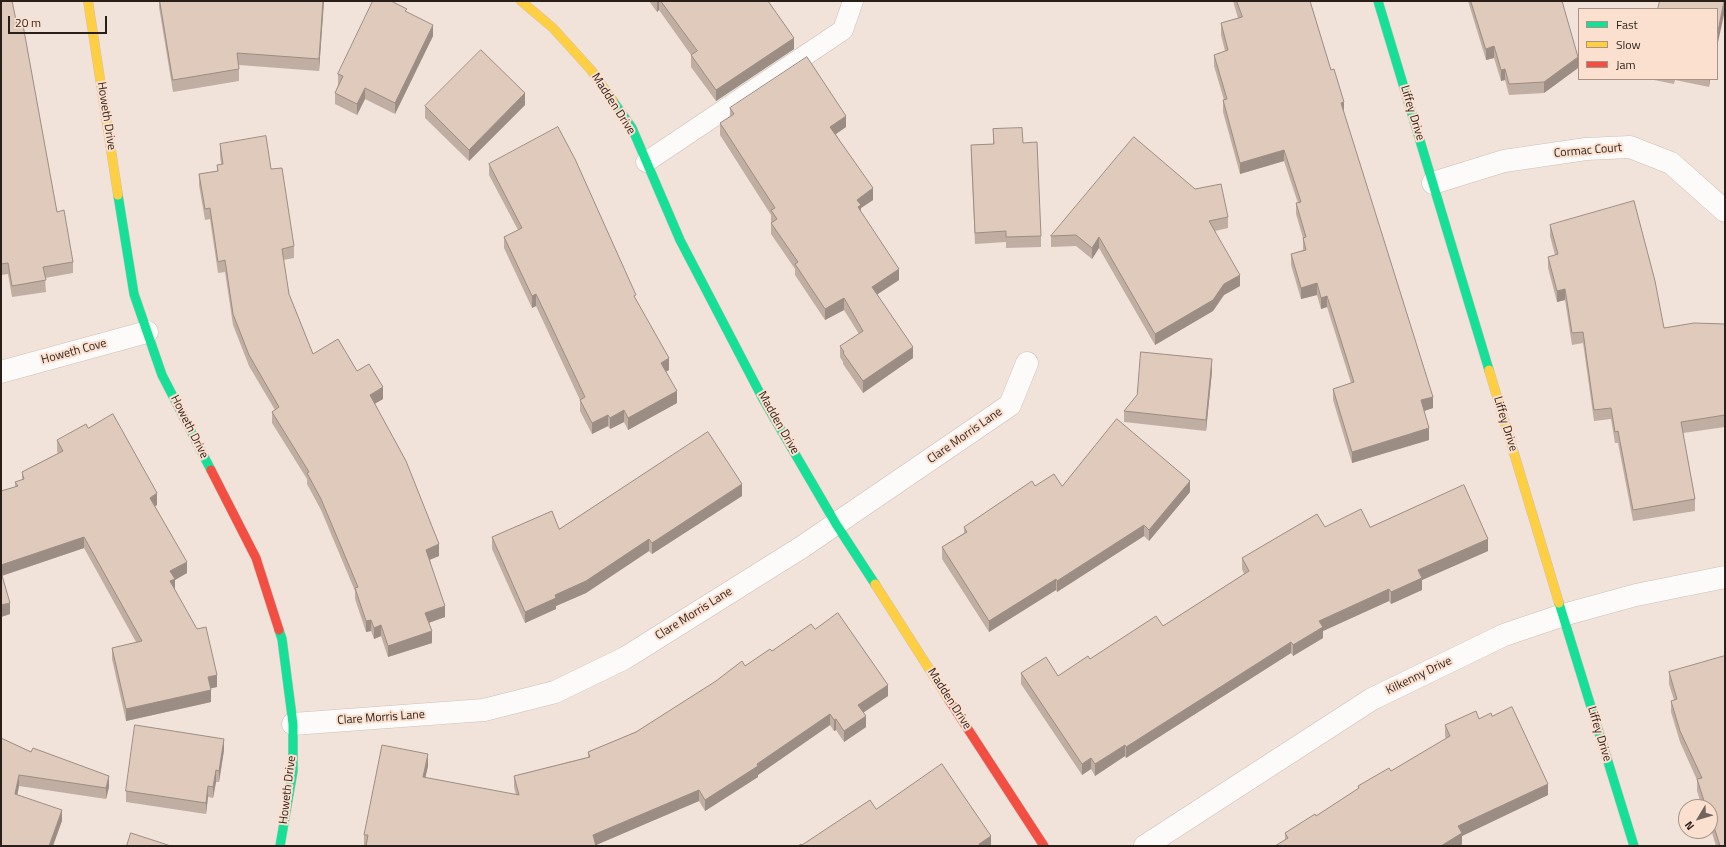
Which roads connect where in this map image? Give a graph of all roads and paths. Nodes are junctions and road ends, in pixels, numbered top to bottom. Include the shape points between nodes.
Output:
1 (88, 1) edge
2 (521, 1) edge
3 (853, 1) edge
4 (1378, 1) edge
5 (646, 162) junction
6 (1433, 183) junction
7 (1725, 212) edge
8 (147, 332) junction
9 (1027, 363) dead end
10 (1, 372) edge
11 (836, 524) junction
12 (1725, 577) edge
13 (1563, 615) junction
14 (293, 724) junction
15 (280, 846) edge
16 (1044, 846) edge
17 (1145, 846) edge
18 (1634, 846) edge

1 - 8 street, Howeth Drive via 134,294
2 - 5 street, Madden Drive via 553,28 591,70 632,128
3 - 5 lane via 843,30
4 - 6 street, Liffey Drive
5 - 11 street, Madden Drive via 683,247 763,399
6 - 7 street, Cormac Court via 1504,161 1586,149 1630,147 1671,163
6 - 13 street, Liffey Drive
8 - 10 street, Howeth Cove
8 - 14 street, Howeth Drive via 162,375 256,558 282,639
9 - 11 street, Clare Morris Lane via 1010,405
11 - 14 street, Clare Morris Lane via 625,658 555,692 484,710
11 - 16 street, Madden Drive
12 - 13 street, Kilkenny Drive via 1636,595
13 - 17 street, Kilkenny Drive via 1504,635 1372,699
13 - 18 street, Liffey Drive
14 - 15 street, Howeth Drive via 292,771

